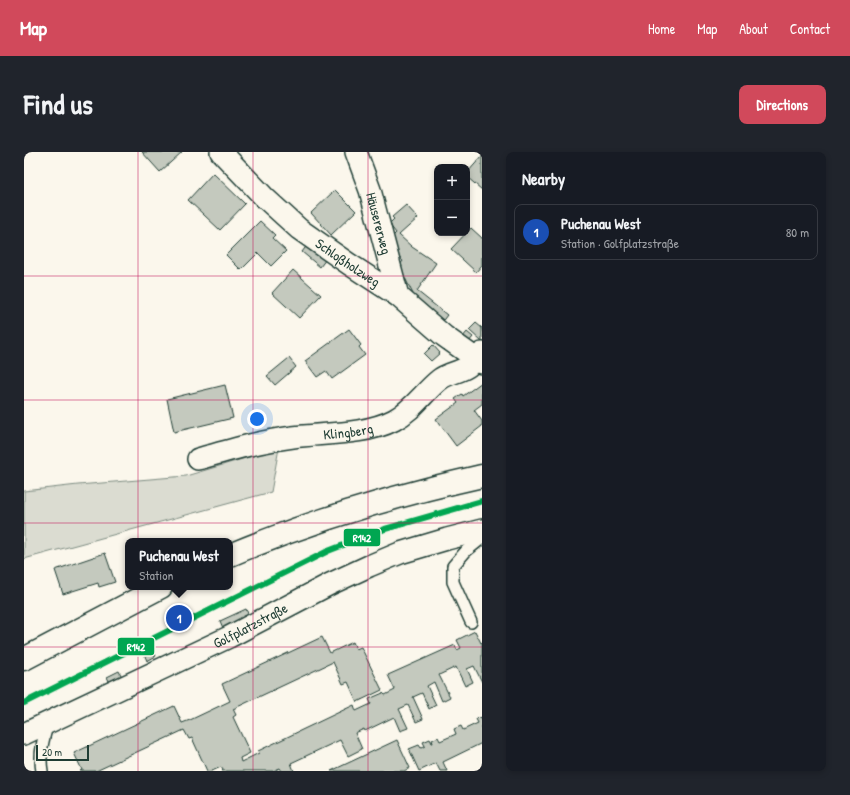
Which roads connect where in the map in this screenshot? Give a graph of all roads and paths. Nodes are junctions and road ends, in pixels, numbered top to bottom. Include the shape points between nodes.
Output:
1 (221, 152) edge
2 (356, 152) edge
3 (398, 296) junction
4 (480, 358) edge
5 (198, 459) dead end
6 (482, 476) edge
7 (482, 530) edge
8 (482, 538) edge
9 (233, 555) edge
10 (155, 590) edge
11 (471, 622) dead end
12 (24, 659) edge
13 (48, 722) junction
14 (24, 734) edge
15 (42, 771) edge

1 - 3 street, Schloßholzweg via 299,229
2 - 3 street, Häusererweg via 370,190
3 - 4 street, Schloßholzweg via 444,336
4 - 5 street, Klingberg via 466,368 439,379 413,407 384,425 371,429 256,443
6 - 9 main road via 352,510 276,536
7 - 13 street, Golfplatzstraße via 400,553 369,566 228,637
8 - 11 lane via 453,566 453,582
10 - 12 main road
13 - 14 street, Golfplatzstraße
13 - 15 lane via 42,744

